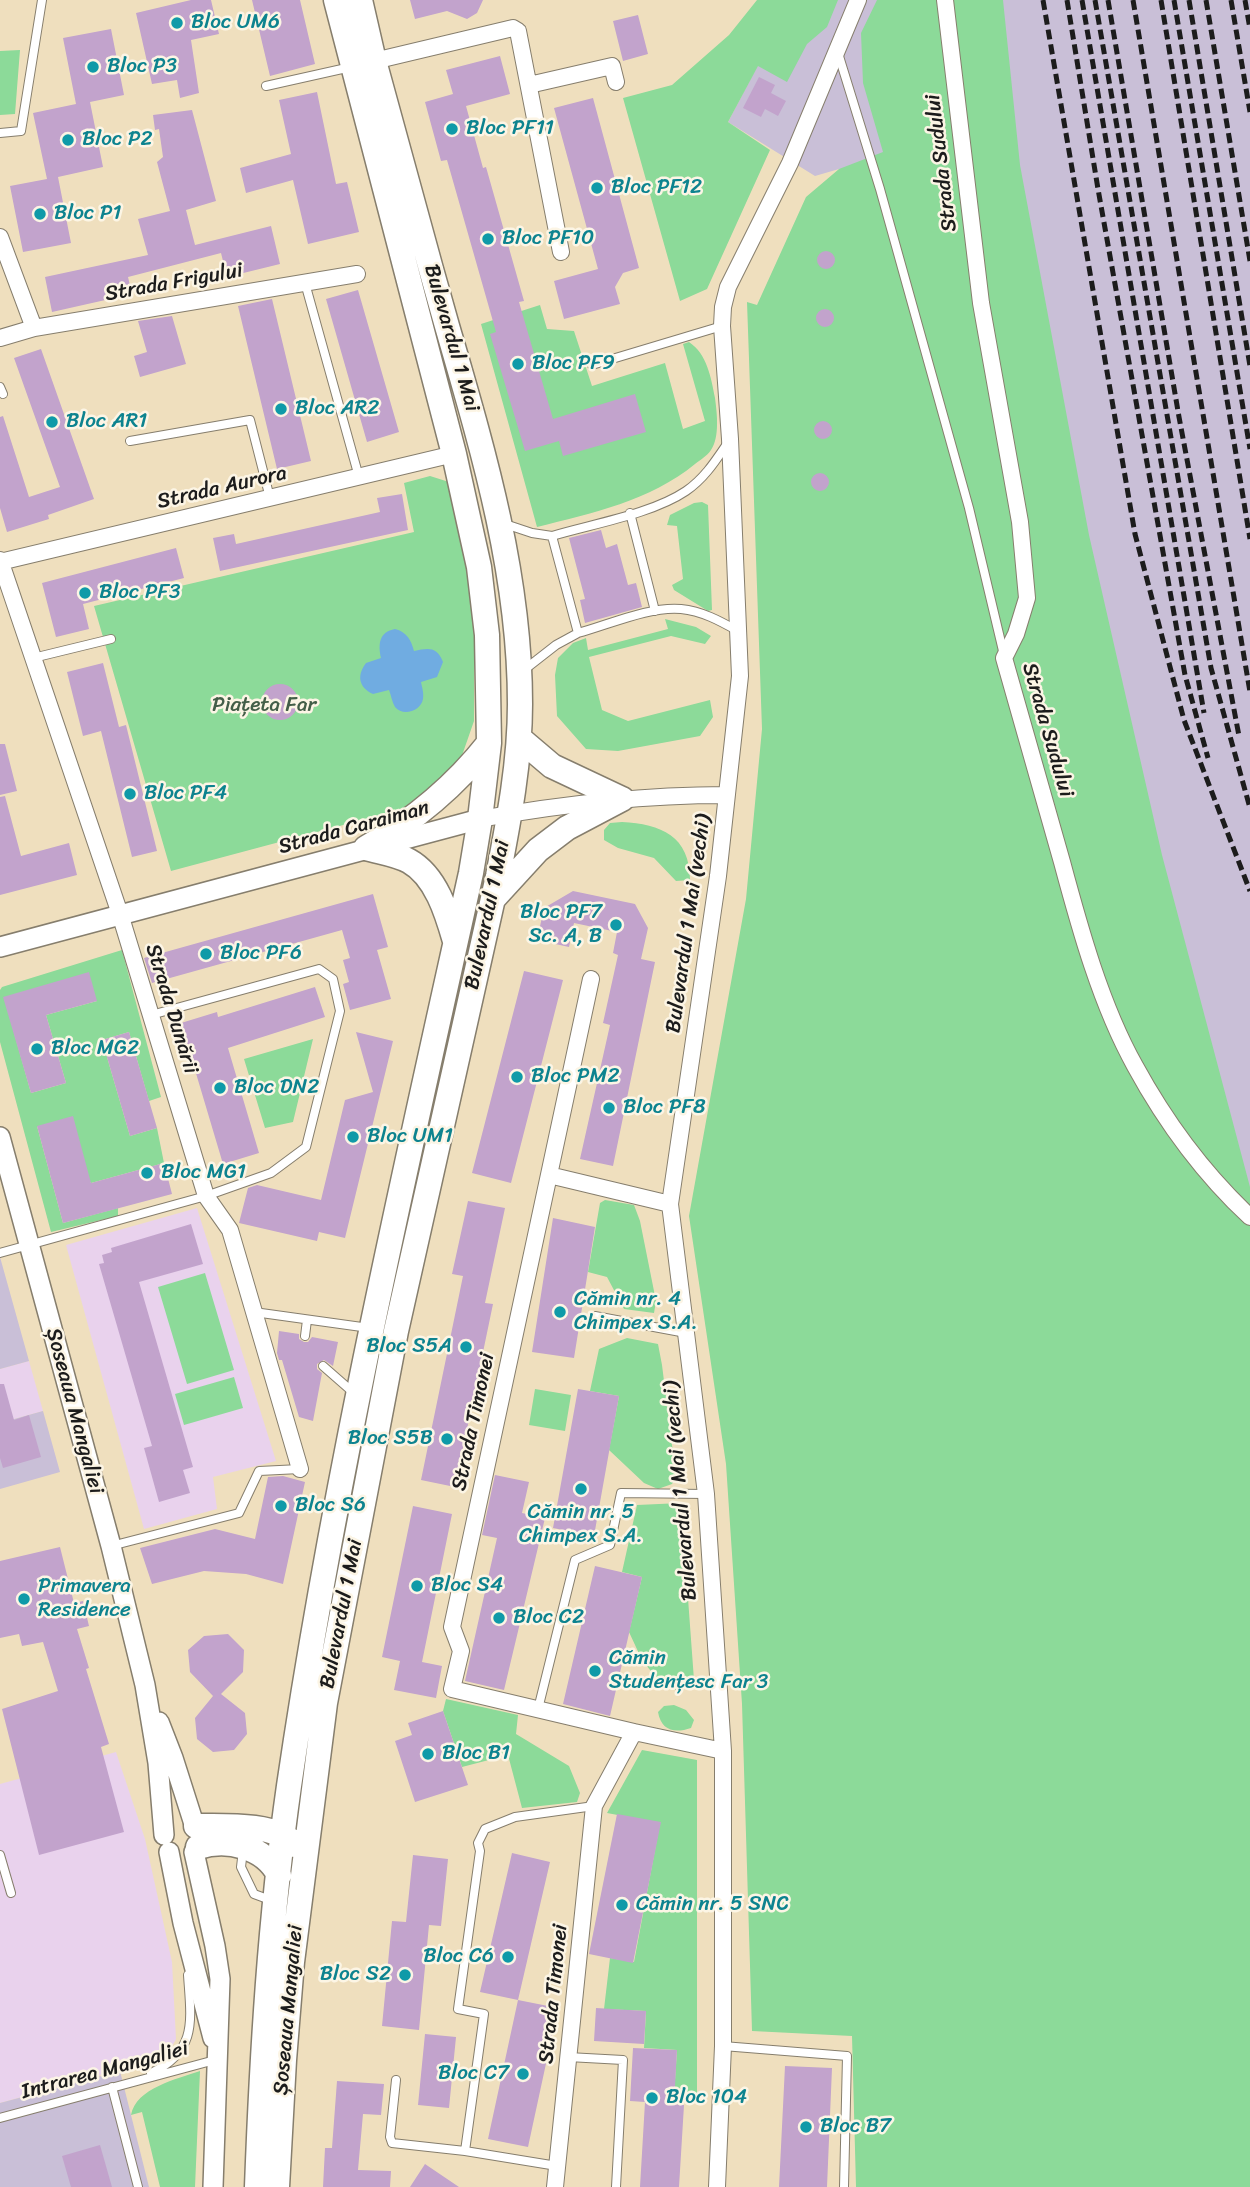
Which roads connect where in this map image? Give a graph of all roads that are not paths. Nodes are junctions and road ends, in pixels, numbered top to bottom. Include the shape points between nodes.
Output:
1 (43, 0) edge
2 (335, 0) edge
3 (360, 0) edge
4 (858, 0) edge
5 (945, 0) edge
6 (837, 50) junction
7 (363, 64) junction
8 (615, 82) dead end
9 (529, 85) junction
10 (266, 86) dead end
11 (0, 133) edge
12 (0, 237) edge
13 (561, 252) dead end
14 (357, 274) dead end
15 (305, 283) junction
16 (722, 326) junction
17 (34, 328) junction
18 (0, 338) edge
19 (592, 365) dead end
20 (730, 439) junction
21 (130, 442) dead end
22 (454, 454) junction
23 (359, 477) junction
24 (270, 498) junction
25 (630, 513) junction
26 (500, 522) junction
27 (552, 536) junction
28 (0, 561) edge
29 (655, 611) junction
30 (738, 631) junction
31 (578, 633) junction
32 (111, 639) dead end
33 (1004, 657) junction
34 (33, 658) junction
35 (519, 675) junction
36 (519, 738) junction
37 (489, 743) junction
38 (727, 795) junction
39 (622, 799) junction
40 (510, 814) junction
41 (480, 819) junction
42 (366, 848) junction
43 (492, 901) junction
44 (120, 914) junction
45 (455, 942) junction
46 (0, 947) edge
47 (591, 979) dead end
48 (151, 1015) junction
49 (0, 1137) edge
50 (549, 1175) junction
51 (206, 1196) junction
52 (670, 1204) junction
53 (1250, 1217) edge
54 (29, 1245) junction
55 (0, 1253) edge
56 (254, 1312) junction
57 (595, 1316) dead end
58 (307, 1320) junction
59 (371, 1328) junction
60 (686, 1333) junction
61 (305, 1336) dead end
62 (323, 1366) dead end
63 (358, 1397) junction
64 (300, 1469) joint
65 (706, 1494) junction
66 (111, 1546) junction
67 (145, 1685) junction
68 (538, 1710) junction
69 (634, 1732) junction
70 (723, 1751) junction
71 (594, 1806) junction
72 (283, 1835) junction
73 (308, 1835) joint
74 (195, 1837) junction
75 (166, 1843) junction
76 (243, 1847) junction
77 (0, 1855) edge
78 (279, 1875) junction
79 (11, 1893) dead end
80 (276, 1902) junction
81 (183, 1923) junction
82 (294, 1939) junction
83 (723, 2046) junction
84 (568, 2057) junction
85 (218, 2059) junction
86 (396, 2080) dead end
87 (129, 2083) junction
88 (112, 2087) junction
89 (0, 2118) edge
90 (465, 2151) junction
91 (557, 2166) junction
92 (138, 2187) edge
93 (213, 2187) edge
94 (257, 2187) edge
95 (277, 2187) edge
96 (555, 2187) edge
97 (616, 2187) edge
98 (716, 2187) edge
99 (844, 2187) edge

1 - 11 lane via 21,131
2 - 7 main road, Bulevardul 1 Mai
3 - 7 main road, Bulevardul 1 Mai
4 - 6 street
5 - 33 street, Strada Sudului via 981,303 1020,522 1027,598
6 - 16 street via 790,163 729,287
6 - 33 lane via 969,508
7 - 9 street via 513,28
7 - 10 lane
7 - 22 main road, Bulevardul 1 Mai
7 - 26 main road, Bulevardul 1 Mai via 469,398
8 - 9 street via 612,66
9 - 13 street
12 - 17 street
14 - 15 street, Strada Frigului
15 - 17 street, Strada Frigului
15 - 23 lane
16 - 19 lane
16 - 20 street
17 - 18 street, Strada Frigului
20 - 25 lane via 709,471 687,491
20 - 30 street
21 - 24 lane via 250,420
22 - 23 street, Strada Aurora
22 - 37 main road, Bulevardul 1 Mai via 484,601
23 - 24 street, Strada Aurora
24 - 28 street, Strada Aurora
25 - 27 lane
25 - 29 lane
26 - 27 lane
26 - 35 main road, Bulevardul 1 Mai via 513,598
27 - 31 lane
28 - 34 street, Strada Dunării
29 - 30 lane via 698,612
29 - 31 lane
30 - 38 street via 740,676
31 - 35 lane
32 - 34 lane
33 - 53 street, Strada Sudului via 1078,920 1134,1064 1168,1122
34 - 44 street, Strada Dunării
35 - 36 main road, Bulevardul 1 Mai
36 - 39 main road via 552,765
36 - 40 main road, Bulevardul 1 Mai
37 - 41 main road, Bulevardul 1 Mai
37 - 42 main road via 441,793
38 - 39 street, Strada Caraiman
38 - 52 street, Bulevardul 1 Mai (vechi)
39 - 40 street, Strada Caraiman
39 - 43 main road via 567,828 538,850
40 - 41 street, Strada Caraiman
40 - 43 main road, Bulevardul 1 Mai
41 - 42 street, Strada Caraiman
41 - 45 main road, Bulevardul 1 Mai
42 - 44 street, Strada Caraiman
42 - 45 main road via 409,861 423,872 439,896
43 - 73 main road, Bulevardul 1 Mai via 396,1331 326,1703
44 - 46 street, Strada Caraiman
44 - 48 street, Strada Dunării
45 - 59 main road, Bulevardul 1 Mai
47 - 50 street, Strada Timonei
48 - 51 street, Strada Dunării
48 - 51 lane via 319,969 334,979 340,1011 306,1147 271,1173
49 - 54 street, Șoseaua Mangaliei
50 - 52 street
50 - 68 street, Strada Timonei via 452,1627 461,1651 452,1689
51 - 54 lane
51 - 56 street, Strada Dunării via 230,1230
52 - 60 street, Bulevardul 1 Mai (vechi)
54 - 55 lane
54 - 66 street, Șoseaua Mangaliei
56 - 58 lane
56 - 64 street, Strada Dunării
57 - 60 lane
58 - 59 lane
58 - 61 lane
59 - 63 main road, Bulevardul 1 Mai
60 - 65 street, Bulevardul 1 Mai (vechi)
62 - 63 lane
63 - 72 main road, Bulevardul 1 Mai
64 - 66 lane via 258,1471 239,1513
65 - 68 lane via 621,1493 610,1545 575,1560
65 - 70 street, Bulevardul 1 Mai (vechi)
66 - 67 street, Șoseaua Mangaliei
67 - 74 street, Șoseaua Mangaliei via 173,1758
67 - 75 street, Șoseaua Mangaliei
68 - 69 street, Strada Timonei
69 - 70 street, Strada Timonei
69 - 71 street, Strada Timonei
70 - 83 street, Bulevardul 1 Mai (vechi)
71 - 84 street, Strada Timonei
71 - 90 lane via 515,1817 485,1829 478,1843 458,2009 484,2014
72 - 74 main road via 269,1830
72 - 78 main road, Șoseaua Mangaliei
72 - 82 main road via 298,1852
73 - 82 main road, Șoseaua Mangaliei
74 - 75 street via 184,1856
74 - 75 street via 178,1820 168,1825
74 - 76 main road
74 - 85 street, Șoseaua Mangaliei via 220,1979
75 - 81 street, Șoseaua Mangaliei
76 - 78 main road via 270,1861
76 - 80 lane via 241,1867 254,1894
77 - 79 lane
78 - 80 main road, Șoseaua Mangaliei
80 - 94 main road, Șoseaua Mangaliei
81 - 85 street, Șoseaua Mangaliei
81 - 87 lane via 189,2035 173,2060
82 - 95 main road, Șoseaua Mangaliei
83 - 98 street, Bulevardul 1 Mai (vechi)
83 - 99 lane via 847,2056
84 - 91 street, Strada Timonei
84 - 97 lane via 623,2060
85 - 87 lane, Intrarea Mangaliei
85 - 93 street, Șoseaua Mangaliei
86 - 90 lane via 392,2143
87 - 88 lane, Intrarea Mangaliei
88 - 89 lane, Intrarea Mangaliei
88 - 92 lane
90 - 91 lane
91 - 96 street, Strada Timonei

